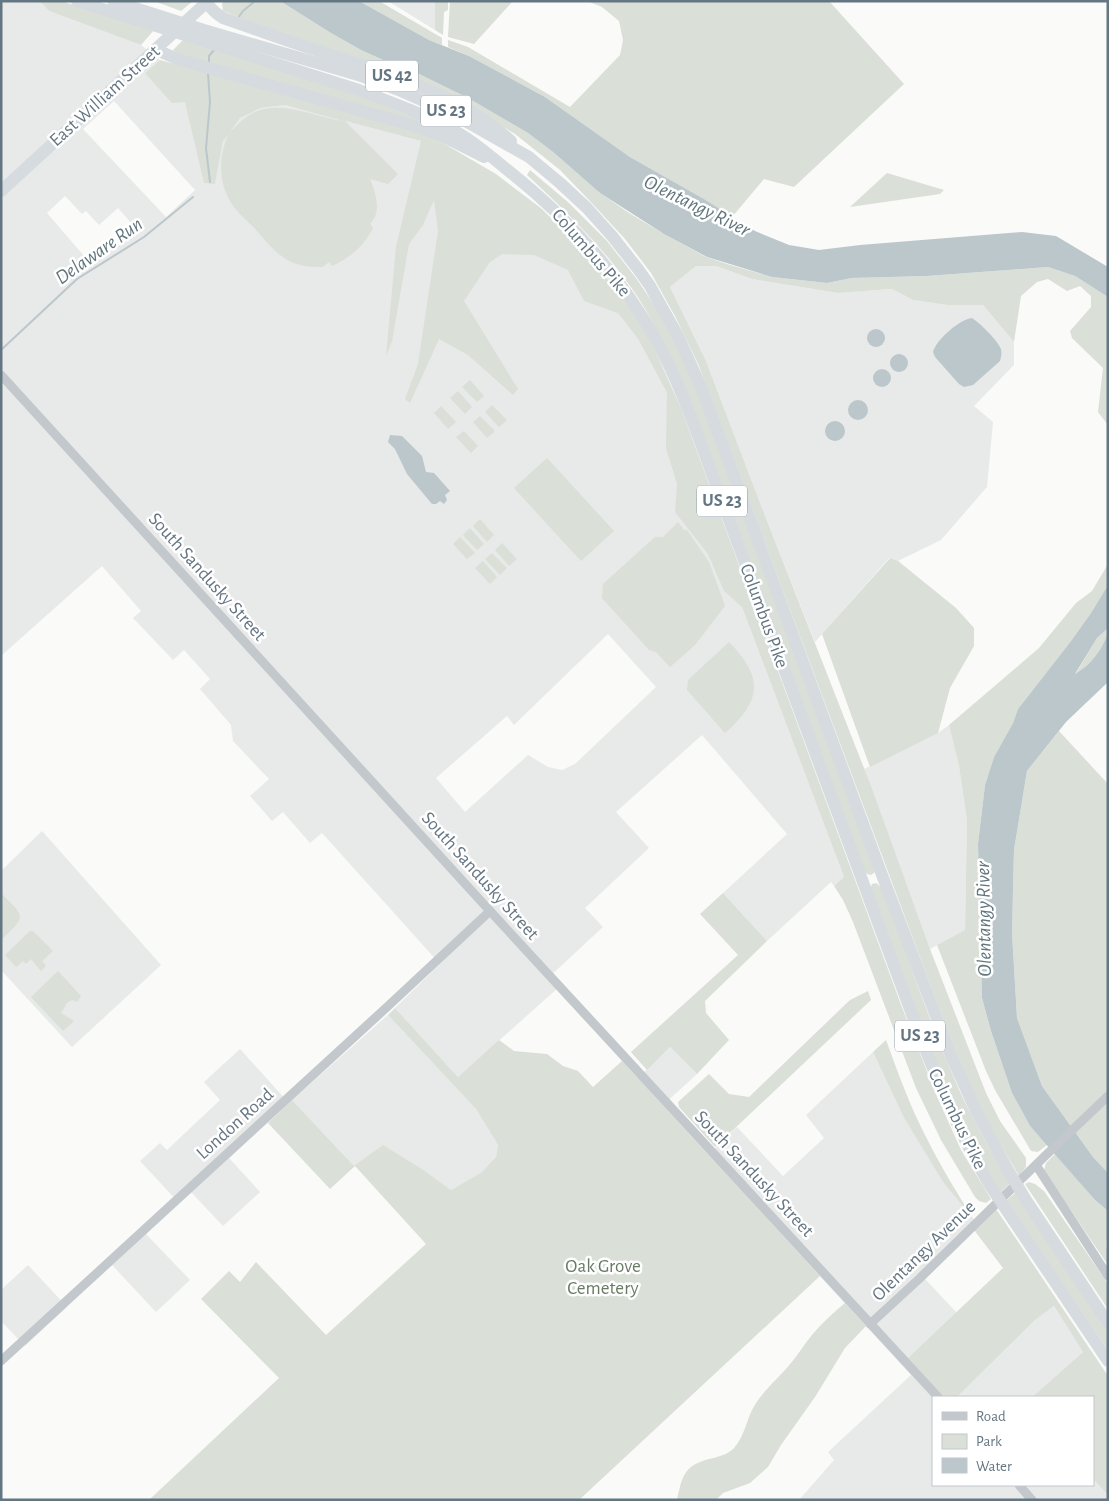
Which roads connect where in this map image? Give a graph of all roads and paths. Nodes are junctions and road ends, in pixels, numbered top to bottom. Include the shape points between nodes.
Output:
1 (77, 1) edge
2 (113, 1) edge
3 (207, 2) edge
4 (152, 19) junction
5 (237, 46) junction
6 (156, 50) junction
7 (529, 158) junction
8 (504, 167) junction
9 (1, 191) edge
10 (1, 374) edge
11 (490, 911) junction
12 (1108, 1096) edge
13 (1036, 1165) junction
14 (1108, 1276) edge
15 (870, 1324) junction
16 (1108, 1324) edge
17 (1, 1361) edge
18 (1108, 1361) edge
19 (937, 1396) edge
20 (1019, 1486) edge
21 (1032, 1500) edge

1 - 4 highway, US 23
2 - 4 highway, US 23
3 - 6 highway, East William Street
3 - 7 highway, US 42 via 219,16 437,94 498,130
4 - 5 highway, US 23
5 - 7 highway, Columbus Pike / US 23 via 358,75 401,91 453,114
5 - 8 highway, Columbus Pike / US 23 via 403,106 460,134
6 - 8 highway, US 42 via 177,59 422,128
6 - 9 highway, East William Street
7 - 16 highway, Columbus Pike / US 23 via 575,196 612,236 650,286 688,357 702,386 945,1042 976,1113 1008,1170
8 - 18 highway, Columbus Pike / US 23 via 563,218 599,257 642,315 670,369 709,465 932,1069 961,1134 990,1184
10 - 11 street, South Sandusky Street
11 - 15 street, South Sandusky Street
11 - 17 street, London Road
12 - 13 street, Olentangy Avenue
13 - 14 street
13 - 15 street, Olentangy Avenue
15 - 19 street, South Sandusky Street
20 - 21 street

